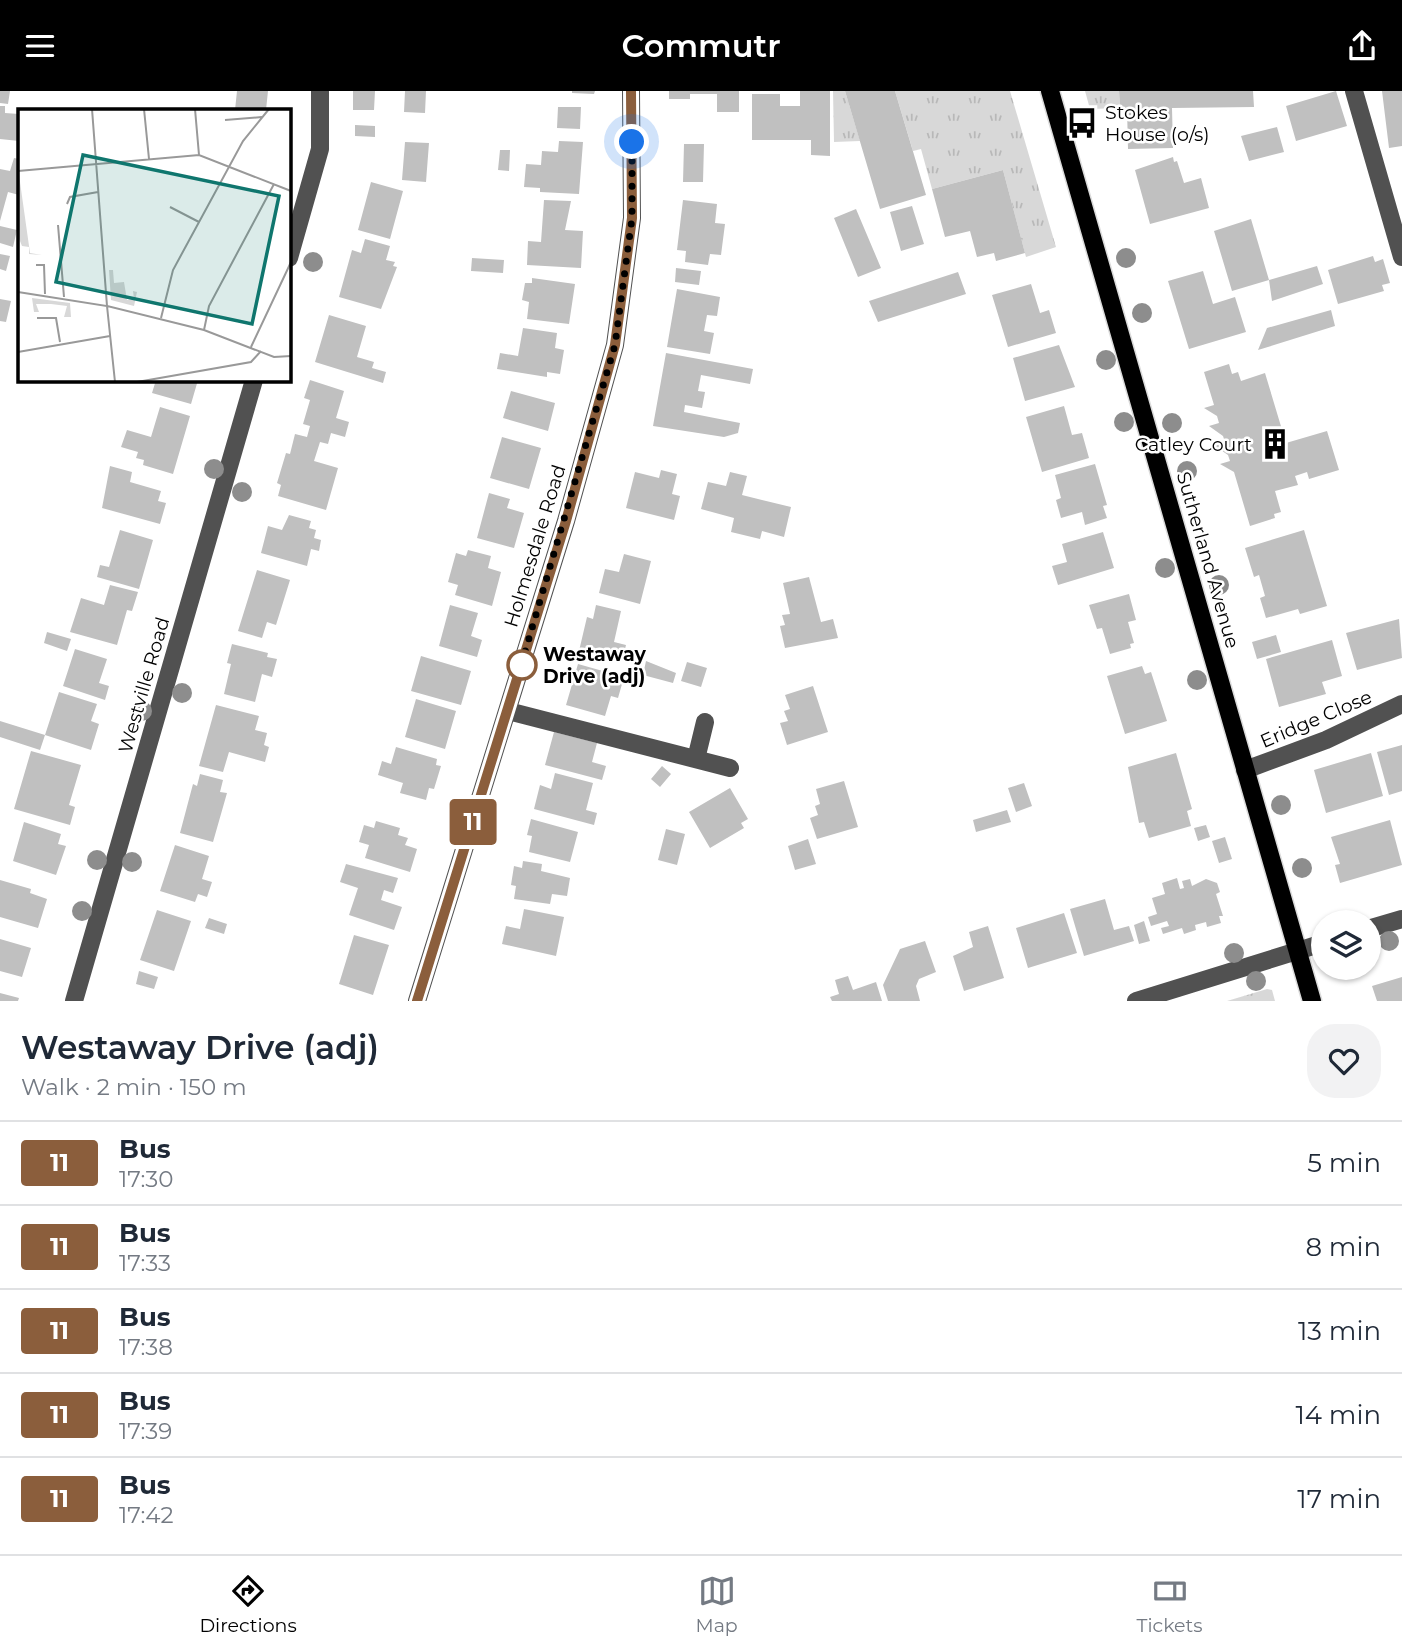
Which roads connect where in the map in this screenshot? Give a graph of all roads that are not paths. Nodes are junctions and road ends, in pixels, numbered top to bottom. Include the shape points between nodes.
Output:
1 (320, 91) edge
2 (631, 91) edge
3 (1049, 91) edge
4 (1354, 91) edge
5 (290, 254) edge
6 (1402, 257) edge
7 (254, 381) edge
8 (1402, 704) edge
9 (508, 711) junction
10 (705, 722) dead end
11 (696, 759) junction
12 (730, 768) dead end
13 (1245, 770) junction
14 (1402, 919) edge
15 (1381, 925) edge
16 (1311, 947) edge
17 (1297, 951) junction
18 (75, 1001) edge
19 (417, 1001) edge
20 (1136, 1001) edge
21 (1312, 1001) edge

1 - 5 street via 320,149
2 - 9 street, Holmesdale Road via 632,218 615,345
3 - 13 main road, Sutherland Avenue
4 - 6 street
7 - 18 street, Westville Road
8 - 13 street, Eridge Close via 1326,740
9 - 11 street
9 - 19 street, Holmesdale Road
10 - 11 street
11 - 12 street
13 - 17 main road, Sutherland Avenue
14 - 15 street
16 - 17 street
17 - 20 street
17 - 21 main road, Sutherland Avenue

